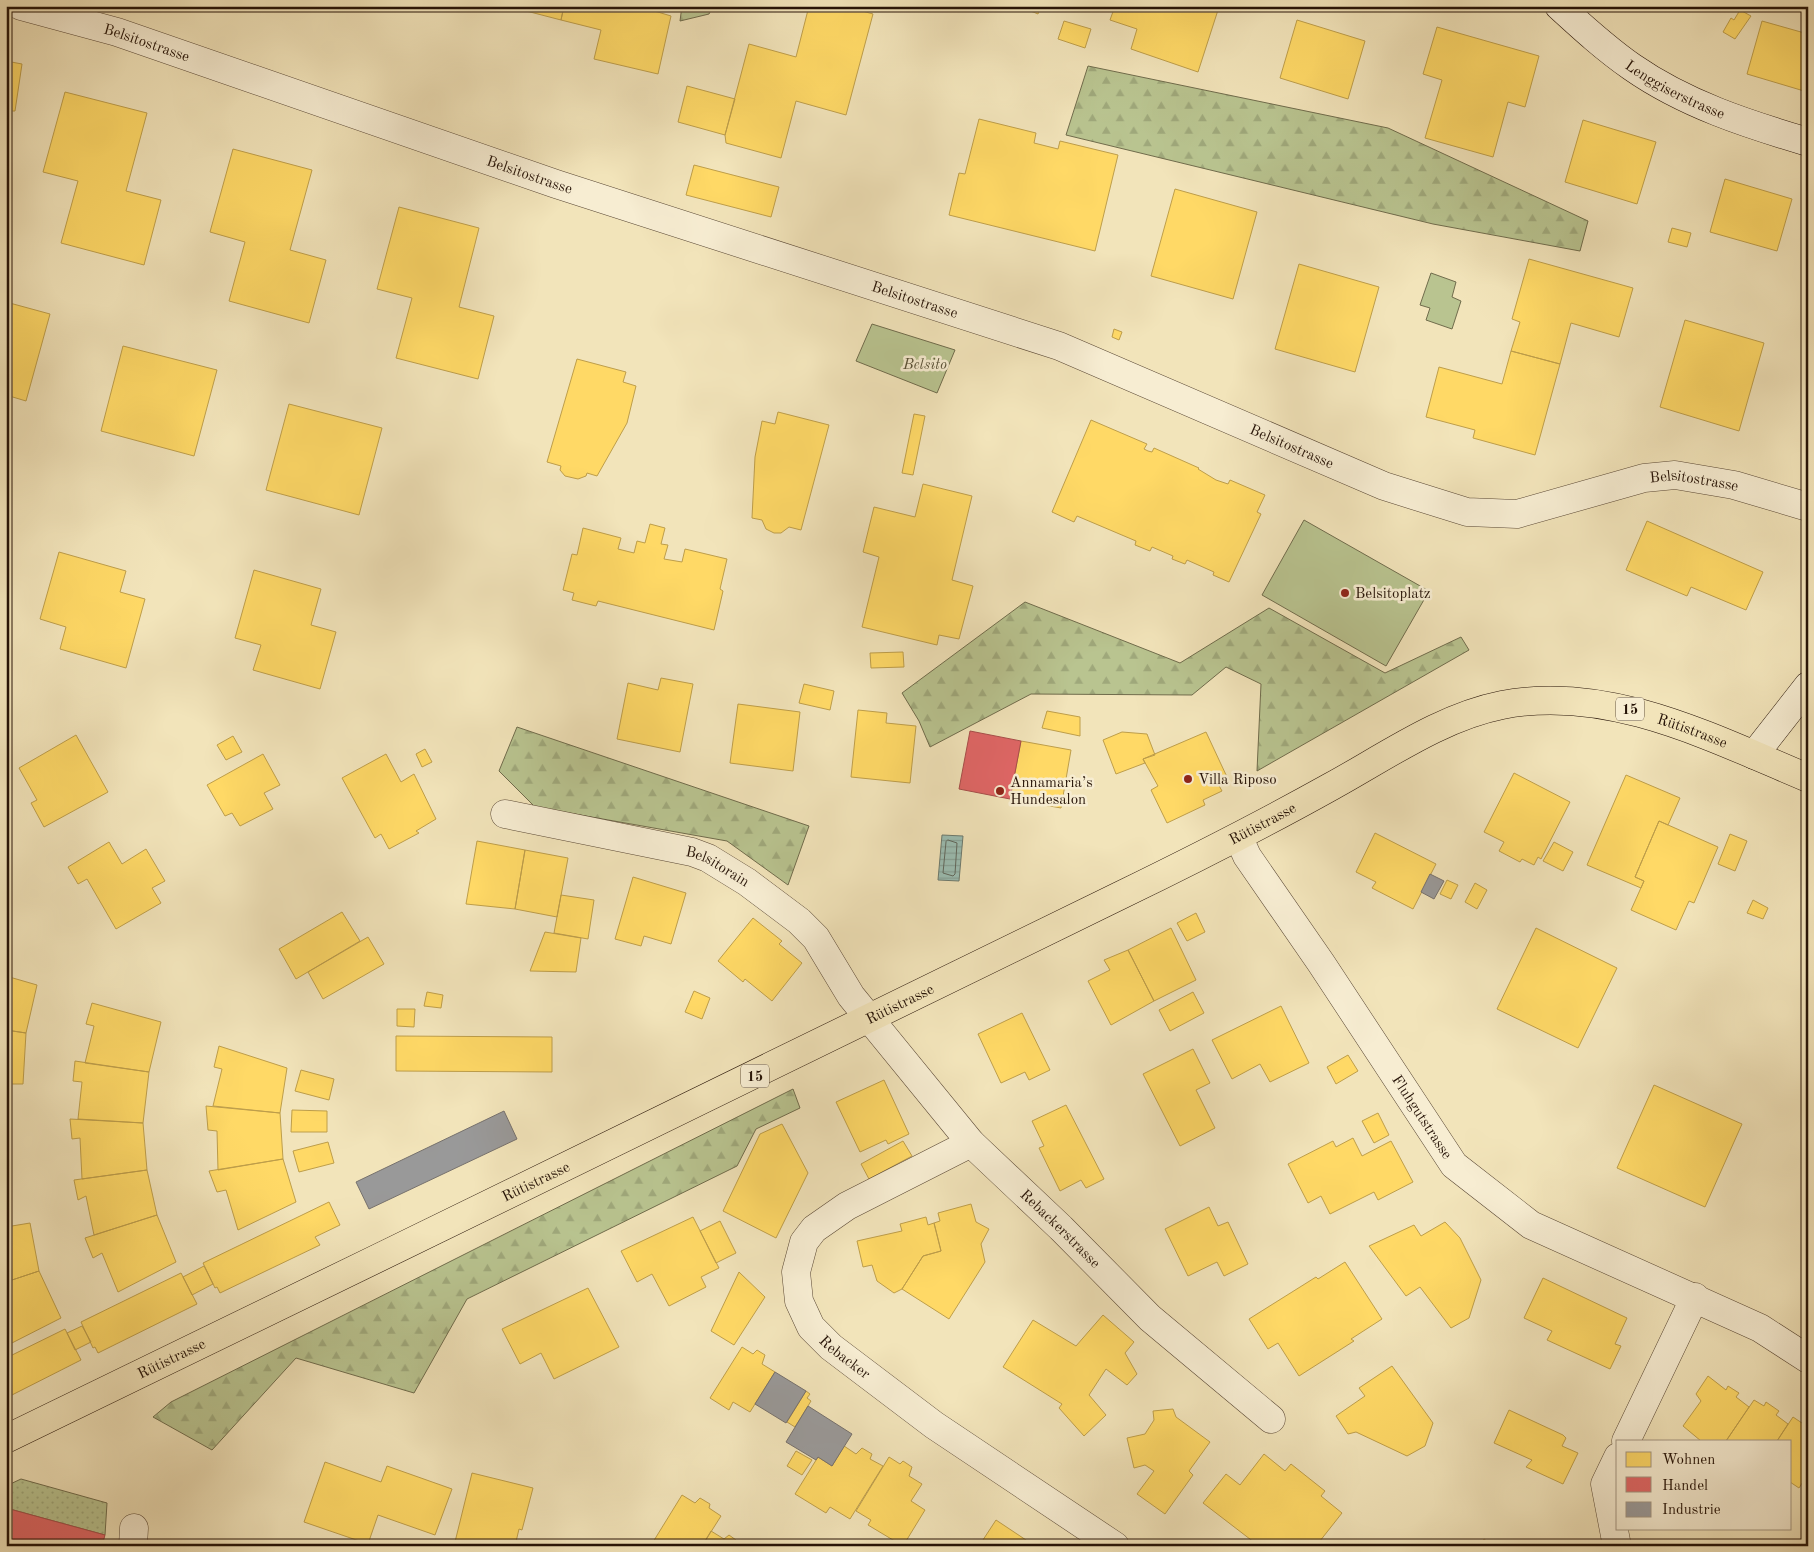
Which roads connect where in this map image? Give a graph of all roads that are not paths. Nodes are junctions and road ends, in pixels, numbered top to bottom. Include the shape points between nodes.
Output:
1 (21, 6) edge
2 (1559, 6) edge
3 (1808, 142) edge
4 (1808, 507) edge
5 (1808, 686) edge
6 (1754, 755) junction
7 (1808, 778) edge
8 (505, 814) dead end
9 (1239, 838) junction
10 (869, 1019) junction
11 (971, 1143) junction
12 (1695, 1297) junction
13 (1808, 1359) edge
14 (1271, 1419) dead end
15 (6, 1439) edge
16 (1626, 1440) edge
17 (1616, 1461) edge
18 (1115, 1546) edge
19 (1617, 1546) edge

1 - 4 street, Belsitostrasse via 117,32 596,198 1059,346 1384,486 1467,512 1517,514 1644,478 1675,475 1734,485
2 - 3 street, Lenggiserstrasse via 1602,45 1664,87 1752,126
5 - 6 street
6 - 7 main road, Rütistrasse / 15
6 - 9 main road, Rütistrasse / 15 via 1616,705 1540,700 1500,705 1458,718
8 - 10 street, Belsitorain via 673,846 708,858 747,882 816,938
9 - 10 main road, Rütistrasse / 15
9 - 12 street, Fluhgutstrasse via 1247,856 1454,1166 1531,1225
10 - 11 street, Rebackerstrasse
10 - 15 main road, Rütistrasse / 15
11 - 14 street, Rebackerstrasse via 1150,1318
11 - 18 street, Rebacker via 846,1206 814,1229 804,1242 796,1272 799,1301 811,1327 837,1352 934,1424
12 - 13 street, Fluhgutstrasse via 1760,1328
12 - 16 street
17 - 19 street via 1605,1484

